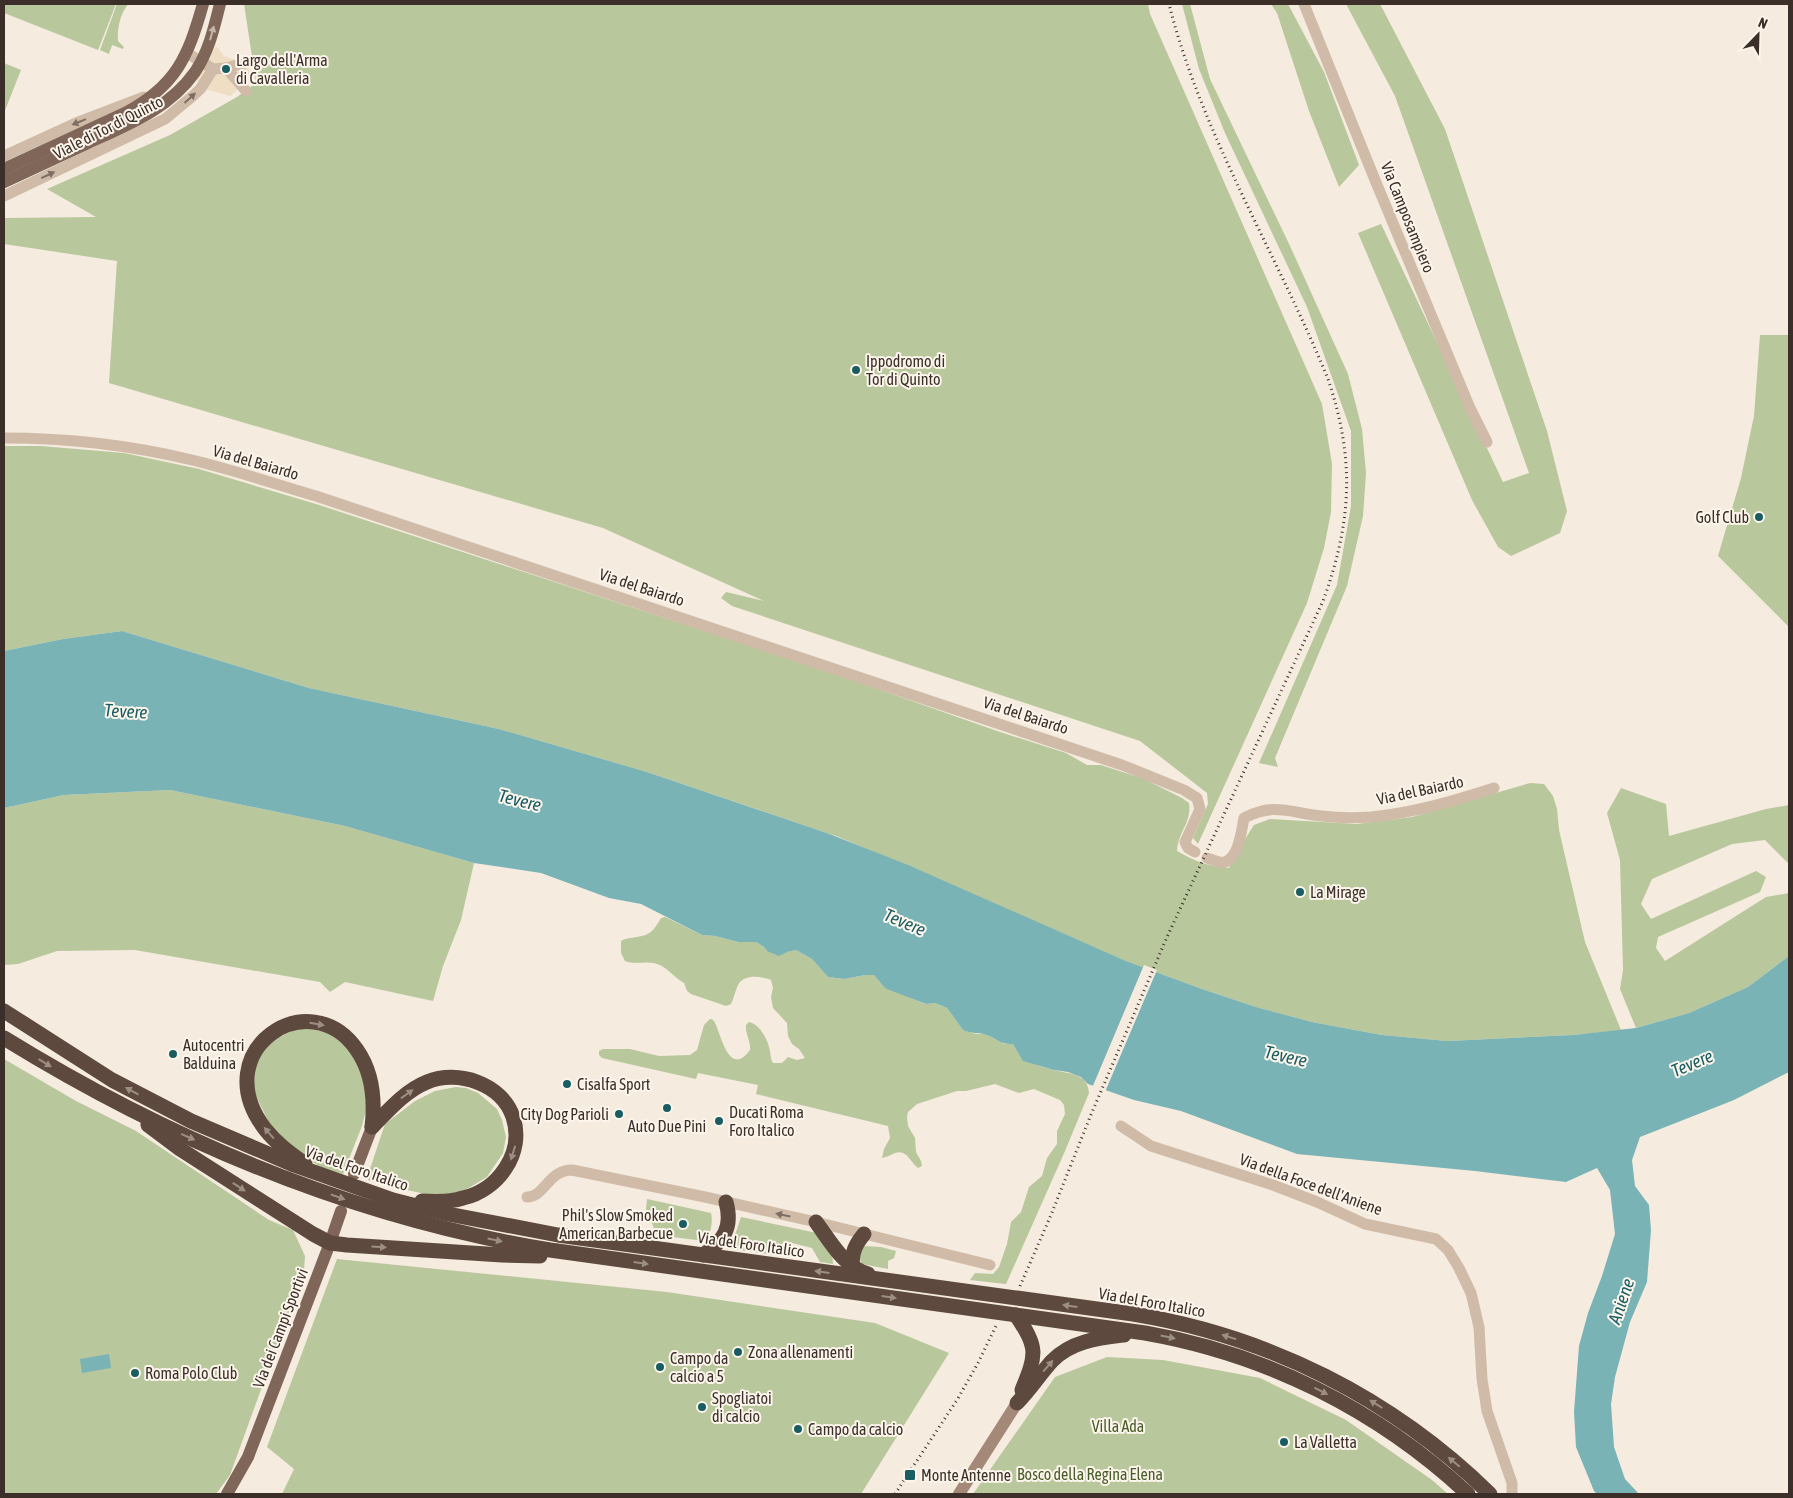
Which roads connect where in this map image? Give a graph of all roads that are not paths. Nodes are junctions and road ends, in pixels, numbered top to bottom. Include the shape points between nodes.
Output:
1 (203, 4) edge
2 (220, 4) edge
3 (1304, 4) edge
4 (187, 53) junction
5 (252, 61) dead end
6 (201, 62) junction
7 (226, 68) junction
8 (213, 69) junction
9 (246, 91) dead end
10 (157, 92) junction
11 (4, 156) edge
12 (4, 169) edge
13 (4, 182) edge
14 (4, 196) edge
15 (4, 438) edge
16 (1487, 442) dead end
17 (1494, 788) dead end
18 (1195, 852) dead end
19 (1207, 858) dead end
20 (5, 1014) edge
21 (4, 1038) edge
22 (113, 1099) junction
23 (1121, 1126) dead end
24 (372, 1127) junction
25 (354, 1174) dead end
26 (337, 1181) junction
27 (527, 1196) dead end
28 (393, 1200) junction
29 (726, 1202) junction
30 (341, 1211) dead end
31 (816, 1222) junction
32 (864, 1234) junction
33 (330, 1243) junction
34 (704, 1255) junction
35 (593, 1257) junction
36 (990, 1265) dead end
37 (852, 1267) junction
38 (903, 1284) junction
39 (1016, 1315) junction
40 (1145, 1333) junction
41 (1017, 1403) junction
42 (248, 1457) junction
43 (227, 1494) edge
44 (238, 1494) edge
45 (959, 1494) edge
46 (1468, 1494) edge
47 (1490, 1494) edge
48 (1512, 1494) edge

1 - 4 main road, Viale di Tor di Quinto
6 -> 2 main road, Viale di Tor di Quinto
3 - 16 street, Via Camposampiero via 1470,408
4 - 6 street
4 - 10 main road, Viale di Tor di Quinto
5 - 7 street
6 - 8 street
6 - 13 main road, Viale di Tor di Quinto via 177,92 149,114
7 - 8 street
7 - 9 street
14 -> 8 street, Viale di Tor di Quinto via 165,118 201,88
10 -> 11 street, Viale di Tor di Quinto via 76,123
10 - 12 main road, Viale di Tor di Quinto via 126,113
15 - 18 street, Via del Baiardo via 113,445 194,460 316,496 1122,765 1197,798 1200,809 1186,842 1188,848
17 - 19 street, Via del Baiardo via 1425,808 1372,817 1324,817 1271,809 1257,811 1244,818 1235,851 1229,860 1222,863
26 -> 20 highway, Via del Foro Italico via 240,1143 156,1103 112,1080
21 -> 22 highway, Via del Foro Italico
22 -> 33 highway via 180,1149
22 -> 35 highway, Via del Foro Italico via 242,1161 360,1204 466,1234
23 - 48 street, Via della Foce dell'Aniene via 1151,1146 1273,1185 1365,1224 1436,1239 1448,1250 1471,1293 1480,1327 1485,1404 1512,1483
24 - 25 main road
26 -> 24 highway via 280,1146 259,1121 247,1083 248,1067 256,1048 276,1031 295,1023 318,1023 340,1032 354,1046 367,1068 374,1107
24 -> 28 highway via 406,1094 447,1076 470,1080 488,1088 508,1107 515,1123 516,1143 510,1161 500,1176 483,1190 450,1201
26 - 28 highway, Via del Foro Italico
27 - 29 street, Via del Foro Italico via 536,1194 557,1173 568,1170
28 - 34 highway, Via del Foro Italico via 516,1228
31 -> 29 street, Via del Foro Italico
29 - 34 highway via 728,1226
30 - 33 main road, Via dei Campi Sportivi
31 - 32 street, Via del Foro Italico
31 - 37 highway
32 - 36 street, Via del Foro Italico
32 - 37 highway via 855,1245
33 -> 35 highway via 502,1255
33 - 42 main road, Via dei Campi Sportivi
38 -> 34 highway, Via del Foro Italico
35 -> 39 highway, Via del Foro Italico
37 - 38 highway
47 -> 38 highway, Via del Foro Italico via 1443,1452 1377,1404 1284,1356 1204,1329 1154,1318
39 - 40 highway, Via del Foro Italico
39 - 41 highway via 1032,1340 1033,1354
41 -> 40 highway via 1066,1350 1101,1338
40 -> 46 highway, Via del Foro Italico via 1220,1350 1303,1382 1385,1429
41 - 45 street
42 - 43 main road, Via dei Campi Sportivi
42 - 44 main road, Via dei Campi Sportivi

